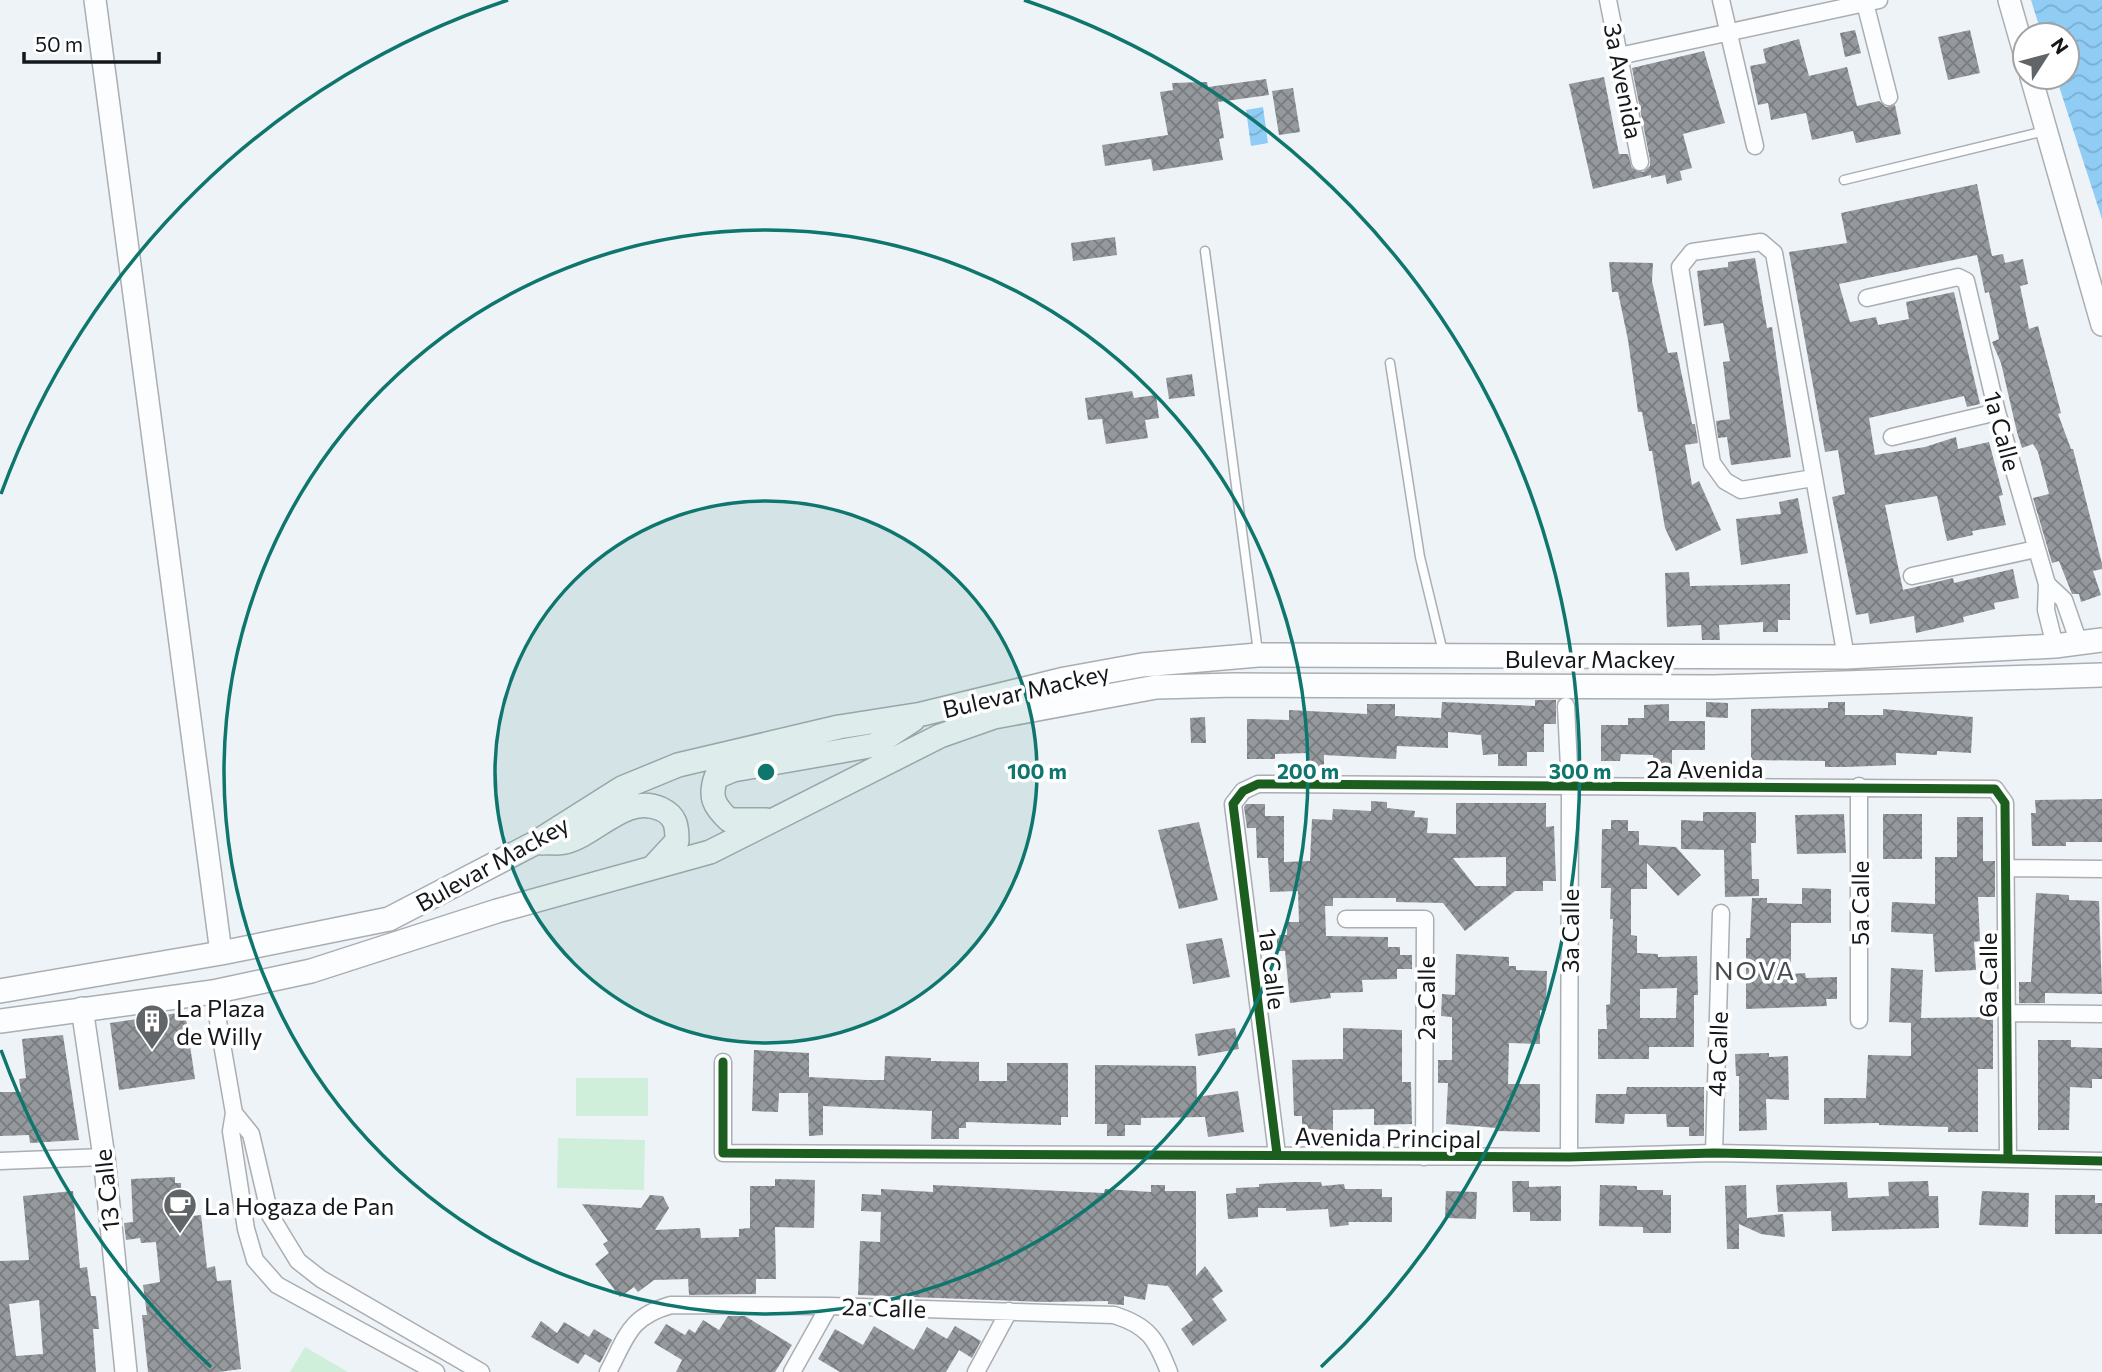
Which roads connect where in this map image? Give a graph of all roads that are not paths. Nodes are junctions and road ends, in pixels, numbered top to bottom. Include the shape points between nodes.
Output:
1 (95, 0) edge
2 (1608, 0) edge
3 (1721, 0) edge
4 (2009, 0) edge
5 (1872, 2) edge
6 (2015, 21) edge
7 (1729, 35) junction
8 (1619, 56) junction
9 (2035, 91) edge
10 (1889, 97) dead end
11 (2046, 130) junction
12 (1755, 146) dead end
13 (1640, 162) dead end
14 (1844, 180) dead end
15 (1205, 251) dead end
16 (1867, 298) dead end
17 (2102, 325) edge
18 (1390, 363) dead end
19 (1997, 412) junction
20 (1892, 437) dead end
21 (1813, 478) junction
22 (2036, 549) junction
23 (1912, 576) dead end
24 (2047, 584) junction
25 (2102, 640) edge
26 (2079, 643) junction
27 (2055, 646) junction
28 (1258, 655) junction
29 (1846, 657) junction
30 (1444, 658) junction
31 (2102, 675) edge
32 (1566, 705) dead end
33 (922, 714) junction
34 (1859, 786) junction
35 (1570, 788) junction
36 (1243, 791) joint
37 (2000, 793) joint
38 (768, 820) junction
39 (535, 843) junction
40 (653, 867) junction
41 (2007, 868) junction
42 (2102, 869) edge
43 (1721, 913) dead end
44 (1346, 919) dead end
45 (221, 953) junction
46 (0, 991) edge
47 (213, 992) junction
48 (82, 1008) junction
49 (2006, 1013) junction
50 (2102, 1014) edge
51 (1859, 1020) dead end
52 (0, 1021) edge
53 (723, 1062) dead end
54 (234, 1113) junction
55 (1714, 1153) junction
56 (1277, 1154) junction
57 (104, 1157) junction
58 (1424, 1157) junction
59 (1569, 1157) junction
60 (2008, 1158) junction
61 (0, 1161) edge
62 (2102, 1161) edge
63 (829, 1306) junction
64 (1009, 1311) junction
65 (1167, 1371) edge
66 (126, 1372) edge
67 (436, 1372) edge
68 (481, 1372) edge
69 (608, 1372) edge
70 (792, 1372) edge
71 (976, 1372) edge

1 - 45 street
2 - 8 street, 3a Avenida
3 - 7 street
4 - 6 street
5 - 7 street
5 - 10 street
7 - 8 street
7 - 12 street
8 - 13 street, 3a Avenida
9 - 11 street
11 - 14 lane
11 - 17 street
15 - 28 lane
16 - 19 street, 1a Calle via 1962,278
18 - 30 lane via 1420,557
19 - 20 street
19 - 22 street, 1a Calle
21 - 21 street via 1774,253 1760,242 1692,252 1680,267 1712,463 1726,481 1741,490
21 - 29 street
22 - 23 street
22 - 24 street, 1a Calle
24 - 26 street, 1a Calle via 2064,600
24 - 27 street, 1a Calle via 2046,610
25 - 26 main road, Bulevar Mackey
26 - 27 main road, Bulevar Mackey
27 - 29 main road, Bulevar Mackey
28 - 30 main road, Bulevar Mackey
28 - 33 main road, Bulevar Mackey via 1142,665
29 - 30 main road, Bulevar Mackey
31 - 38 main road, Bulevar Mackey via 1714,687 1156,687 994,717 951,732
32 - 35 street, 3a Calle
33 - 38 main road via 875,745 733,770 716,777 712,797 716,809 729,820
33 - 39 main road, Bulevar Mackey via 839,727 678,765 622,788
34 - 35 street, 2a Avenida
34 - 37 street, 2a Avenida via 1988,788
34 - 51 street, 5a Calle
35 - 36 street, 2a Avenida via 1258,784
35 - 59 street, 3a Calle
36 - 56 street, 1a Calle via 1233,804
37 - 41 street, 6a Calle via 2005,803
38 - 40 main road, Bulevar Mackey via 710,852
39 - 40 main road via 565,842 630,807 653,805 677,823 677,841
39 - 45 main road, Bulevar Mackey via 389,919
40 - 47 main road, Bulevar Mackey via 311,971
41 - 42 street
41 - 49 street, 6a Calle
43 - 55 street, 4a Calle
44 - 58 street, 2a Calle via 1425,919
45 - 46 main road, Bulevar Mackey
47 - 48 main road, Bulevar Mackey
47 - 54 street
48 - 52 main road, Bulevar Mackey
48 - 57 street, 13 Calle
49 - 50 street
49 - 60 street, 6a Calle
53 - 56 street, Avenida Principal via 723,1153
54 - 67 street via 231,1130 255,1260 277,1285
54 - 68 street via 251,1134 270,1215 298,1261
55 - 59 street, Avenida Principal
55 - 60 street, Avenida Principal
56 - 58 street, Avenida Principal
57 - 61 street
57 - 66 street, 13 Calle
58 - 59 street, Avenida Principal
60 - 62 street, Avenida Principal
63 - 64 street, 2a Calle
63 - 69 street, 2a Calle via 671,1305 646,1312 630,1329
63 - 70 street
64 - 65 street, 2a Calle via 1114,1315 1139,1323 1157,1343
64 - 71 street

